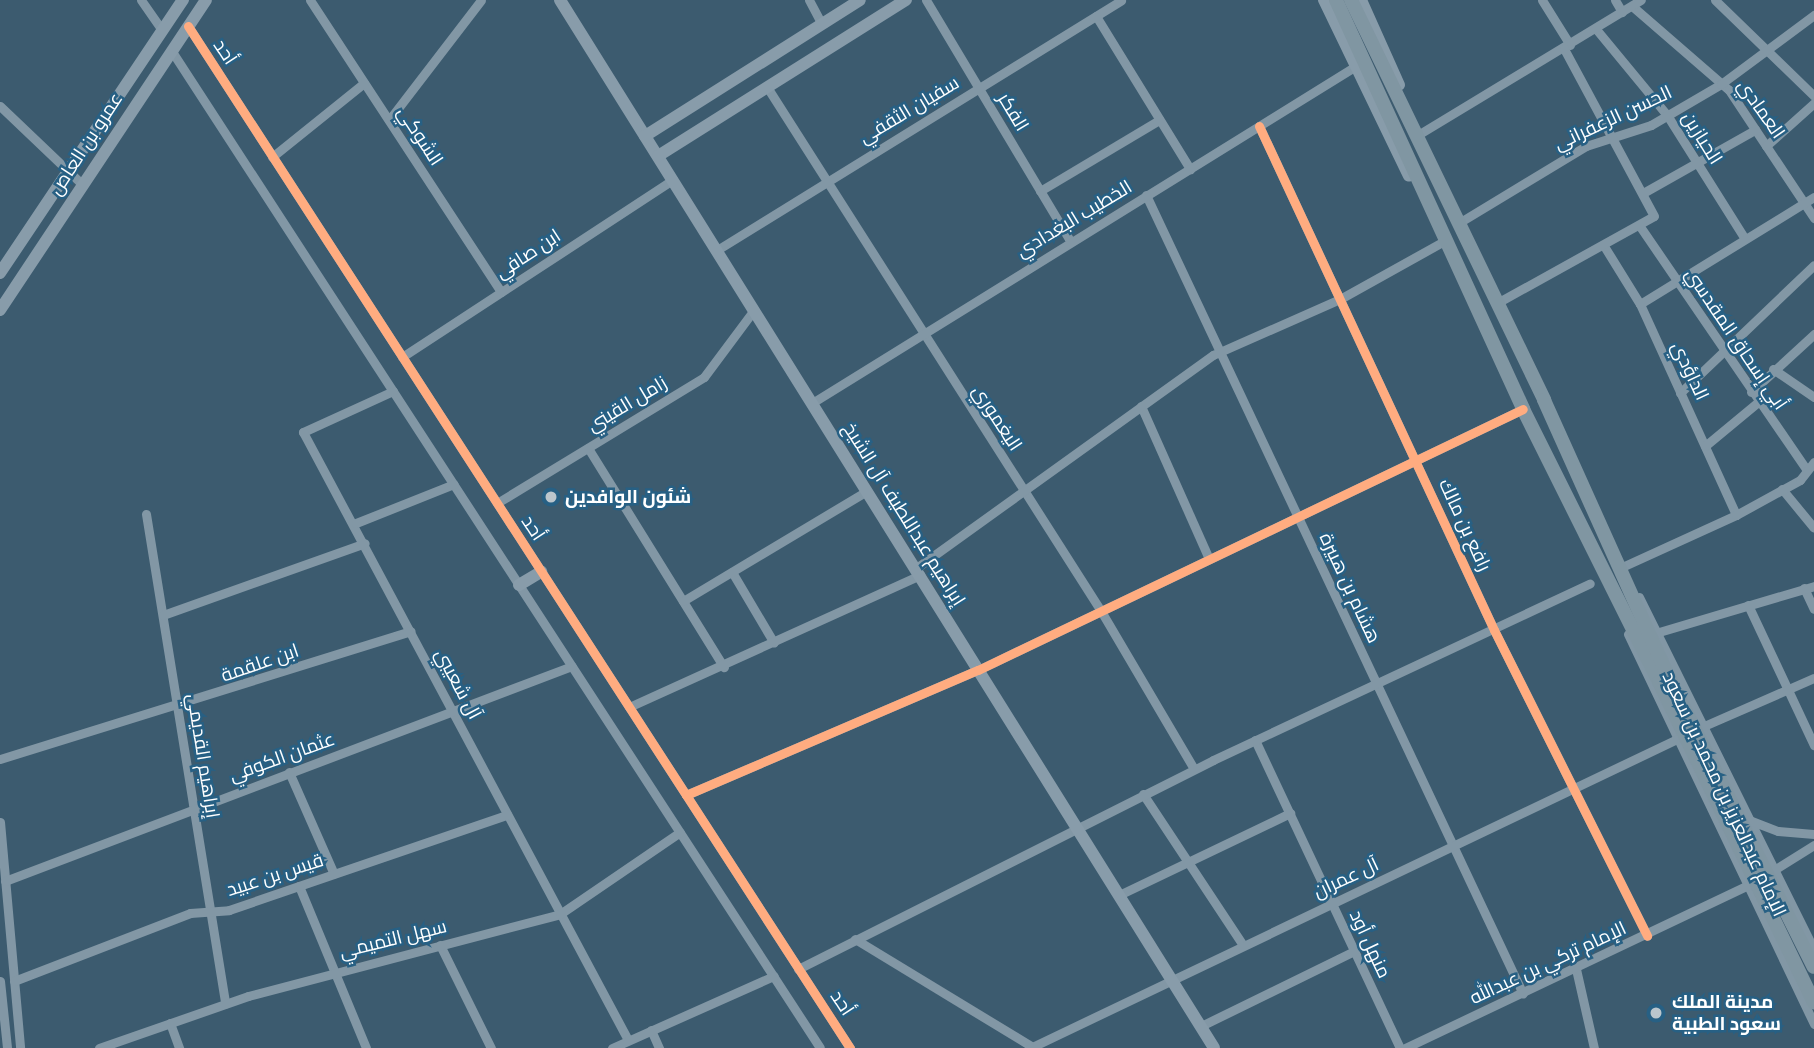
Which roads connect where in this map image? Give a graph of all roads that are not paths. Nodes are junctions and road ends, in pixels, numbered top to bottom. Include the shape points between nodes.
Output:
1 (141, 0) edge
2 (183, 0) edge
3 (206, 0) edge
4 (310, 0) edge
5 (481, 0) edge
6 (560, 0) edge
7 (809, 0) edge
8 (860, 0) edge
9 (906, 0) edge
10 (926, 0) edge
11 (1121, 0) edge
12 (1324, 0) edge
13 (1336, 0) edge
14 (1350, 0) edge
15 (1361, 0) edge
16 (1542, 0) edge
17 (1615, 0) edge
18 (1641, 0) edge
19 (1715, 0) edge
20 (1632, 6) junction
21 (1622, 12) junction
22 (1814, 15) edge
23 (1096, 16) junction
24 (822, 24) junction
25 (188, 26) junction
26 (1596, 29) junction
27 (162, 30) junction
28 (1567, 47) junction
29 (171, 50) junction
30 (1768, 50) junction
31 (1356, 66) junction
32 (364, 83) junction
33 (1721, 84) junction
34 (767, 88) junction
35 (979, 88) junction
36 (1814, 96) edge
37 (1814, 103) edge
38 (0, 106) edge
39 (1667, 115) junction
40 (389, 120) junction
41 (1159, 120) junction
42 (1259, 126) junction
43 (1755, 130) junction
44 (1421, 133) junction
45 (645, 136) junction
46 (1617, 138) junction
47 (1766, 146) junction
48 (658, 156) junction
49 (272, 157) junction
50 (1697, 162) junction
51 (1190, 169) junction
52 (66, 173) junction
53 (673, 180) junction
54 (826, 182) junction
55 (82, 184) junction
56 (1040, 191) junction
57 (1434, 193) junction
58 (1643, 193) junction
59 (1146, 195) junction
60 (1814, 197) edge
61 (1804, 203) junction
62 (1814, 219) edge
63 (1457, 223) junction
64 (1639, 225) junction
65 (1745, 239) junction
66 (1446, 240) junction
67 (1071, 242) junction
68 (1604, 246) junction
69 (716, 250) junction
70 (1814, 265) edge
71 (0, 273) edge
72 (1675, 282) junction
73 (500, 292) junction
74 (1340, 299) junction
75 (1497, 303) junction
76 (1640, 304) junction
77 (0, 310) edge
78 (754, 310) junction
79 (921, 333) junction
80 (1814, 334) edge
81 (1223, 351) junction
82 (1723, 351) junction
83 (402, 356) junction
84 (1773, 369) junction
85 (393, 391) junction
86 (1751, 392) junction
87 (1681, 393) junction
88 (1814, 397) edge
89 (1758, 402) junction
90 (812, 403) junction
91 (1141, 406) junction
92 (1523, 409) junction
93 (1705, 446) junction
94 (588, 448) junction
95 (1416, 460) junction
96 (1814, 462) edge
97 (1807, 470) junction
98 (454, 484) junction
99 (1782, 489) junction
100 (1023, 490) junction
101 (867, 491) junction
102 (497, 503) junction
103 (146, 514) dead end
104 (1736, 514) junction
105 (1298, 517) junction
106 (356, 523) junction
107 (1814, 528) edge
108 (365, 543) junction
109 (1209, 559) junction
110 (1620, 563) junction
111 (541, 572) junction
112 (732, 572) junction
113 (918, 572) junction
114 (1606, 577) junction
115 (1590, 583) dead end
116 (519, 585) junction
117 (1809, 587) edge
118 (683, 601) junction
119 (1748, 605) junction
120 (1814, 608) edge
121 (1101, 611) junction
122 (163, 615) junction
123 (1494, 630) junction
124 (410, 631) junction
125 (1659, 632) junction
126 (774, 643) junction
127 (572, 666) junction
128 (724, 667) junction
129 (978, 670) junction
130 (1814, 678) edge
131 (1664, 680) junction
132 (1375, 685) junction
133 (1787, 690) junction
134 (178, 706) junction
135 (629, 707) junction
136 (454, 713) junction
137 (1704, 726) junction
138 (1677, 739) junction
139 (1255, 740) junction
140 (1814, 744) edge
141 (0, 759) edge
142 (1194, 769) junction
143 (289, 772) junction
144 (1574, 788) junction
145 (1143, 794) junction
146 (686, 795) junction
147 (194, 809) junction
148 (1290, 813) junction
149 (507, 815) junction
150 (1749, 820) junction
151 (0, 822) edge
152 (1077, 827) junction
153 (680, 832) junction
154 (1814, 834) edge
155 (1814, 845) edge
156 (1455, 846) junction
157 (1188, 862) junction
158 (1777, 868) junction
159 (334, 874) junction
160 (5, 881) junction
161 (299, 886) junction
162 (1746, 886) junction
163 (1119, 895) junction
164 (1333, 905) junction
165 (210, 911) junction
166 (560, 914) junction
167 (1647, 936) junction
168 (855, 939) junction
169 (440, 945) junction
170 (1243, 945) junction
171 (1812, 947) edge
172 (1354, 951) junction
173 (1814, 967) edge
174 (798, 969) junction
175 (1576, 969) junction
176 (335, 972) junction
177 (774, 976) junction
178 (1171, 978) junction
179 (0, 981) edge
180 (14, 981) junction
181 (1523, 994) junction
182 (1814, 1002) edge
183 (225, 1004) junction
184 (170, 1023) junction
185 (1814, 1024) edge
186 (1201, 1026) junction
187 (651, 1030) junction
188 (628, 1040) junction
189 (364, 1047) edge
190 (7, 1048) edge
191 (20, 1048) edge
192 (99, 1048) edge
193 (179, 1048) edge
194 (491, 1048) edge
195 (612, 1048) edge
196 (659, 1048) edge
197 (820, 1048) edge
198 (850, 1048) edge
199 (1032, 1048) edge
200 (1214, 1048) edge
201 (1400, 1048) edge
202 (1405, 1048) edge
203 (1594, 1048) edge

1 - 27 street
2 - 27 main road, عمرو بن العاص
3 - 25 main road, عمرو بن العاص
4 - 32 street, الشوكي
5 - 40 street
6 - 45 main road, إبراهيم عبداللطيف آل الشيخ
7 - 24 street
8 - 24 main road
9 - 34 main road
10 - 35 street, الفكر
11 - 23 street, سفيان الثقفي
12 - 31 main road, الإمام عبدالعزيز بن محمد بن سعود
13 - 57 main road, الإمام عبدالعزيز بن محمد بن سعود
14 - 57 main road, الإمام عبدالعزيز بن محمد بن سعود
15 - 44 main road, الإمام عبدالعزيز بن محمد بن سعود
16 - 28 street
17 - 21 street
18 - 20 street
19 - 30 street
20 - 21 street
20 - 33 street, العمادي
21 - 26 street
22 - 30 street, الحسن الزعفراني
23 - 35 street, سفيان الثقفي
23 - 41 street
24 - 45 main road
25 - 29 main road, عمرو بن العاص
25 - 49 street, أحد
26 - 28 street
26 - 39 street, الحيازين
27 - 52 main road, عمرو بن العاص
28 - 44 street
28 - 46 street
29 - 55 main road, عمرو بن العاص
29 - 85 street
30 - 33 street, الحسن الزعفراني
30 - 36 street
31 - 42 street, الخطيب البغدادي
31 - 66 main road, الإمام عبدالعزيز بن محمد بن سعود
32 - 40 street, الشوكي
32 - 49 street
33 - 39 street, الحسن الزعفراني
33 - 43 street, العمادي
34 - 48 main road
34 - 54 street, اليغموري
35 - 54 street, سفيان الثقفي
35 - 56 street, الفكر
37 - 47 street
38 - 52 street
39 - 46 street, الحسن الزعفراني
39 - 50 street, الحيازين
40 - 73 street, الشوكي
41 - 51 street
41 - 56 street
42 - 51 street, الخطيب البغدادي
42 - 74 street, رافع بن مالك
43 - 47 street, العمادي
43 - 50 street
44 - 63 main road, الإمام عبدالعزيز بن محمد بن سعود
45 - 48 main road, إبراهيم عبداللطيف آل الشيخ
46 - 58 street
46 - 63 street, الحسن الزعفراني via 1586,146
47 - 61 street, العمادي
48 - 53 main road, إبراهيم عبداللطيف آل الشيخ
49 - 83 street, أحد
50 - 58 street
50 - 65 street, الحيازين
51 - 59 street, الخطيب البغدادي
52 - 55 street
52 - 71 main road, عمرو بن العاص
53 - 69 main road, إبراهيم عبداللطيف آل الشيخ
53 - 73 street, ابن صافي
54 - 69 street, سفيان الثقفي
54 - 79 street, اليغموري
55 - 77 main road, عمرو بن العاص
56 - 67 street, الفكر
57 - 63 main road, الإمام عبدالعزيز بن محمد بن سعود
57 - 66 main road, الإمام عبدالعزيز بن محمد بن سعود
58 - 64 street via 1654,216
59 - 67 street, الخطيب البغدادي
59 - 81 street, هشام بن هبيرة
60 - 61 street
61 - 62 street, العمادي
61 - 65 street
63 - 75 main road, الإمام عبدالعزيز بن محمد بن سعود
64 - 68 street
64 - 72 street, أبي إسحاق المقدسي
65 - 72 street
66 - 74 street
66 - 92 main road, الإمام عبدالعزيز بن محمد بن سعود
67 - 79 street, الخطيب البغدادي
68 - 75 street
68 - 76 street, الداؤدي
69 - 78 main road, إبراهيم عبداللطيف آل الشيخ
70 - 82 street
72 - 76 street
72 - 82 street, أبي إسحاق المقدسي
73 - 83 street, ابن صافي
74 - 81 street
74 - 95 street, رافع بن مالك
75 - 110 main road, الإمام عبدالعزيز بن محمد بن سعود
76 - 87 street, الداؤدي
78 - 90 main road, إبراهيم عبداللطيف آل الشيخ
78 - 94 street, زامل القيني via 704,377
79 - 90 street, الخطيب البغدادي
79 - 100 street, اليغموري
80 - 84 street
81 - 91 street
81 - 105 street, هشام بن هبيرة
82 - 86 street, أبي إسحاق المقدسي
82 - 87 street
83 - 102 street, أحد
84 - 86 street
84 - 88 street
85 - 98 street
85 - 106 street, آل شعيبي via 303,432
86 - 89 street, أبي إسحاق المقدسي
87 - 93 street, الداؤدي
89 - 93 street
89 - 97 street, أبي إسحاق المقدسي
90 - 101 main road, إبراهيم عبداللطيف آل الشيخ
91 - 100 street
91 - 109 street
92 - 95 street
92 - 114 main road, الإمام عبدالعزيز بن محمد بن سعود
93 - 104 street, الداؤدي
94 - 102 street, زامل القيني
94 - 118 street
95 - 105 street
95 - 123 street, رافع بن مالك
96 - 97 street
97 - 99 street
98 - 106 street
98 - 116 street
99 - 104 street
99 - 107 street
100 - 113 street
100 - 121 street, اليغموري
101 - 112 street
101 - 113 main road, إبراهيم عبداللطيف آل الشيخ
102 - 111 street, أحد
103 - 122 street, إبراهيم القديمي
104 - 110 street
105 - 109 street
105 - 132 street, هشام بن هبيرة
106 - 108 street, آل شعيبي
108 - 122 street
108 - 124 street, آل شعيبي
109 - 121 street
110 - 125 street, الإمام عبدالعزيز بن محمد بن سعود
110 - 131 main road, الإمام عبدالعزيز بن محمد بن سعود
111 - 116 main road
111 - 135 street, أحد
112 - 118 street
112 - 126 street
113 - 126 street
113 - 129 main road, إبراهيم عبداللطيف آل الشيخ
114 - 131 main road, الإمام عبدالعزيز بن محمد بن سعود
114 - 138 street, الإمام عبدالعزيز بن محمد بن سعود
115 - 123 street
116 - 127 street
117 - 119 street
117 - 120 street
118 - 128 street
119 - 125 street
119 - 133 street
121 - 129 street
121 - 142 street, اليغموري
122 - 134 street, إبراهيم القديمي
123 - 132 street
123 - 144 street, رافع بن مالك
124 - 134 street, ابن علقمة
124 - 136 street, آل شعيبي
125 - 137 street, الإمام عبدالعزيز بن محمد بن سعود
126 - 128 street
127 - 136 street, عثمان الكوفي
127 - 153 street
128 - 135 street
129 - 146 street
129 - 152 main road, إبراهيم عبداللطيف آل الشيخ
130 - 133 street
131 - 173 main road, الإمام عبدالعزيز بن محمد بن سعود, bridge
131 - 182 main road, الإمام عبدالعزيز بن محمد بن سعود, bridge
132 - 139 street
132 - 156 street, هشام بن هبيرة
133 - 137 street
133 - 140 street
134 - 141 street, ابن علقمة via 140,711
134 - 147 street, إبراهيم القديمي
135 - 146 street, أحد
136 - 143 street, عثمان الكوفي
136 - 149 street, آل شعيبي
137 - 150 street, الإمام عبدالعزيز بن محمد بن سعود
138 - 144 street, آل عمران
138 - 162 street, الإمام عبدالعزيز بن محمد بن سعود
139 - 142 street
139 - 148 street, منهل أود
142 - 145 street
143 - 147 street, عثمان الكوفي
143 - 159 street
144 - 156 street, آل عمران
144 - 167 street, رافع بن مالك
145 - 152 street
145 - 157 street
146 - 174 street, أحد
147 - 160 street, عثمان الكوفي
147 - 165 street, إبراهيم القديمي
148 - 157 street
148 - 164 street, منهل أود
149 - 159 street, قيس بن عبيد
149 - 166 street, آل شعيبي
150 - 154 street via 1778,831
150 - 158 street, الإمام عبدالعزيز بن محمد بن سعود
151 - 160 street
152 - 163 main road, إبراهيم عبداللطيف آل الشيخ
152 - 168 street
153 - 166 street, سهل التميمي
153 - 177 street
155 - 158 street, الإمام تركي بن عبدالله
156 - 164 street, آل عمران
156 - 181 street, هشام بن هبيرة
157 - 163 street
157 - 170 street
158 - 162 street, الإمام تركي بن عبدالله
158 - 171 street, الإمام عبدالعزيز بن محمد بن سعود
159 - 161 street, قيس بن عبيد
160 - 180 street
161 - 165 street, قيس بن عبيد
161 - 176 street
162 - 167 street, الإمام تركي بن عبدالله
162 - 185 street, الإمام عبدالعزيز بن محمد بن سعود
163 - 178 main road, إبراهيم عبداللطيف آل الشيخ
164 - 170 street, آل عمران
164 - 172 street, منهل أود
165 - 180 street, قيس بن عبيد
165 - 183 street, إبراهيم القديمي
166 - 169 street, سهل التميمي
166 - 188 street, آل شعيبي
167 - 175 street, الإمام تركي بن عبدالله
168 - 174 street
168 - 199 street
169 - 176 street, سهل التميمي
169 - 194 street
170 - 178 street, آل عمران
172 - 186 street
172 - 201 street, منهل أود
174 - 198 street, أحد
175 - 181 street, الإمام تركي بن عبدالله
175 - 203 street
176 - 183 street, سهل التميمي
176 - 189 street
177 - 187 street
177 - 197 street
178 - 186 main road, إبراهيم عبداللطيف آل الشيخ
178 - 199 street, آل عمران
179 - 190 street
180 - 191 street
181 - 202 street, الإمام تركي بن عبدالله
183 - 184 street, سهل التميمي
184 - 192 street, سهل التميمي
184 - 193 street
186 - 200 main road, إبراهيم عبداللطيف آل الشيخ
187 - 188 street
187 - 196 street
188 - 195 street

